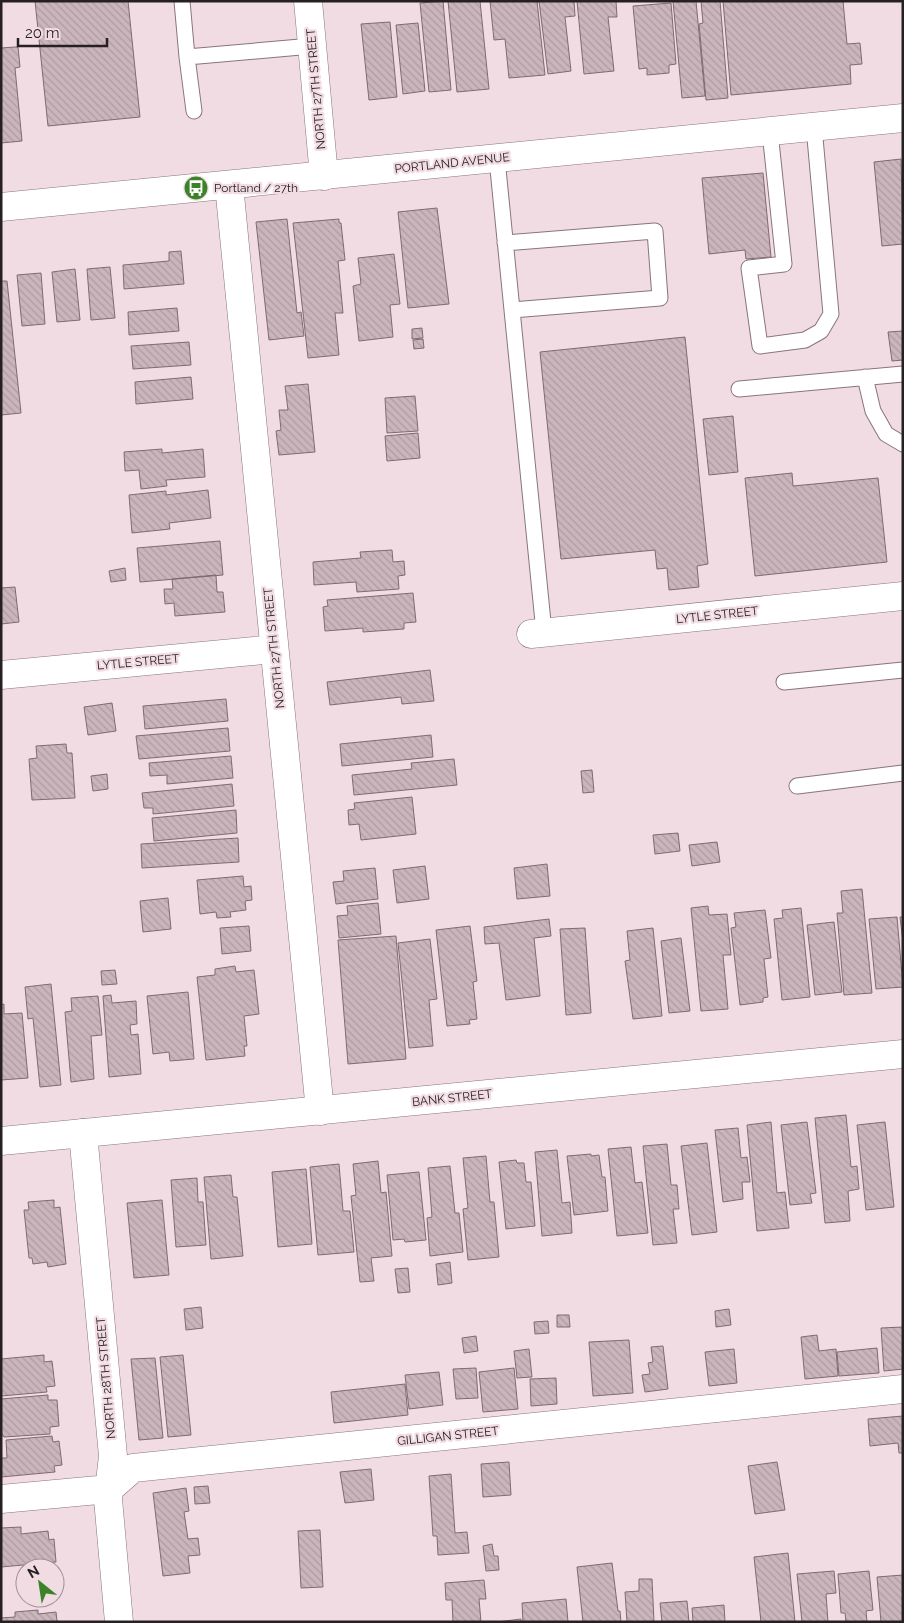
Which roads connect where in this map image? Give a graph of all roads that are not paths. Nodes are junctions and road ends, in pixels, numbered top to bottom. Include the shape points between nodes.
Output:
1 (182, 1) edge
2 (308, 1) edge
3 (312, 46) junction
4 (187, 57) junction
5 (194, 111) dead end
6 (903, 118) edge
7 (814, 127) junction
8 (770, 132) junction
9 (497, 159) junction
10 (324, 176) junction
11 (229, 185) junction
12 (1, 207) edge
13 (505, 243) junction
14 (512, 310) junction
15 (903, 374) edge
16 (865, 377) junction
17 (739, 389) dead end
18 (903, 444) edge
19 (903, 596) edge
20 (538, 633) joint
21 (274, 649) junction
22 (903, 670) edge
23 (1, 675) edge
24 (784, 682) dead end
25 (903, 773) edge
26 (797, 786) dead end
27 (903, 1054) edge
28 (320, 1111) junction
29 (84, 1133) junction
30 (1, 1141) edge
31 (903, 1390) edge
32 (109, 1489) junction
33 (1, 1498) edge
34 (118, 1622) edge

1 - 4 lane
2 - 3 street, NORTH 27TH STREET
3 - 4 lane
3 - 10 street, NORTH 27TH STREET
4 - 5 lane
6 - 7 street, PORTLAND AVENUE
7 - 8 street, PORTLAND AVENUE
7 - 8 lane via 832,314 821,331 805,340 760,346 750,268 784,264
8 - 9 street, PORTLAND AVENUE
9 - 10 street, PORTLAND AVENUE
9 - 13 lane
10 - 11 street, PORTLAND AVENUE
11 - 12 street, PORTLAND AVENUE
11 - 21 street, NORTH 27TH STREET
13 - 14 lane
13 - 14 lane via 655,231 660,298
14 - 20 lane
15 - 16 lane
16 - 17 lane
16 - 18 lane via 873,411 886,434
19 - 20 street, LYTLE STREET
21 - 23 street, LYTLE STREET
21 - 28 street, NORTH 27TH STREET
22 - 24 lane
25 - 26 lane
27 - 28 street, BANK STREET
28 - 29 street, BANK STREET
29 - 30 street, BANK STREET
29 - 32 street, NORTH 28TH STREET via 113,1456
31 - 32 street, GILLIGAN STREET via 133,1468
32 - 33 street
32 - 34 street, NORTH 28TH STREET

